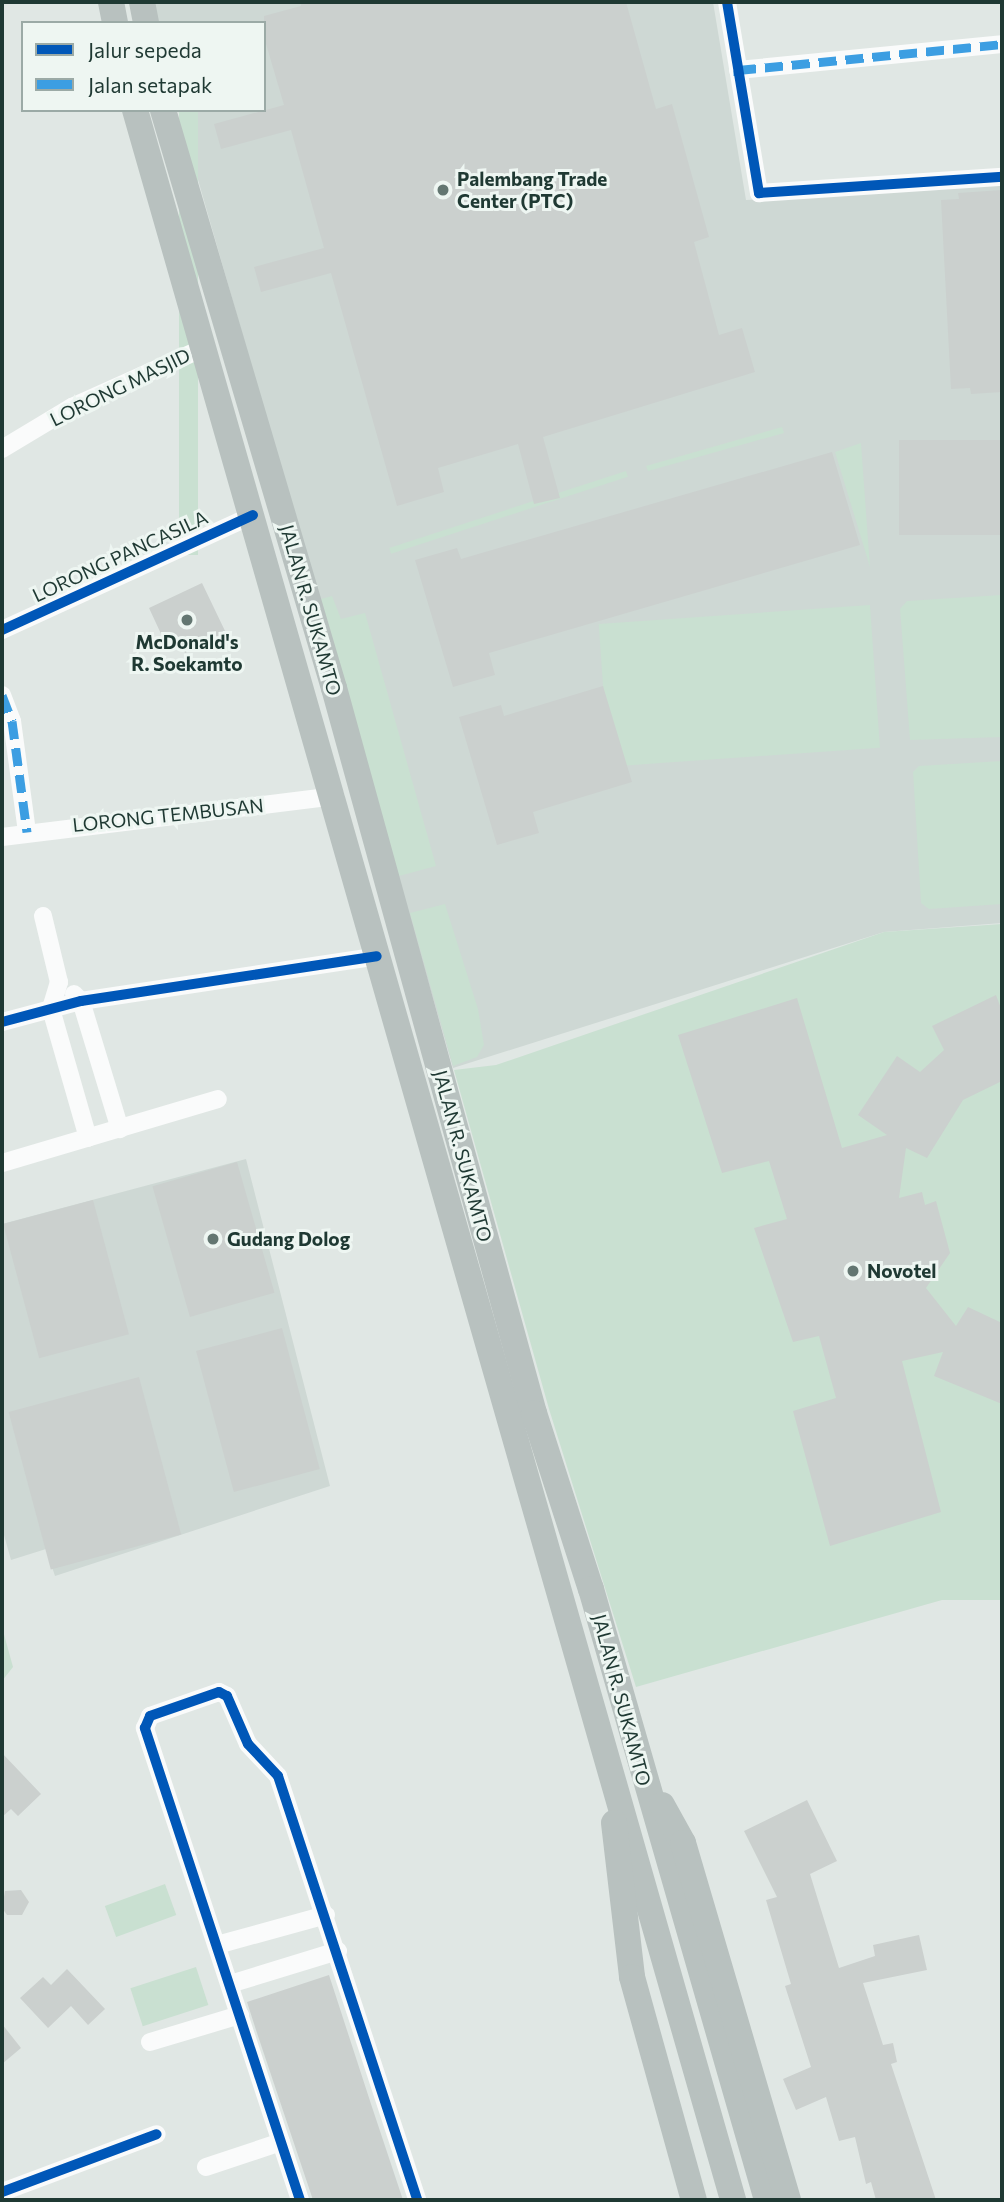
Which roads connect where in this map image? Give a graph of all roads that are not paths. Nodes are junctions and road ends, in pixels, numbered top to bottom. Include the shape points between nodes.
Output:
1 (111, 2) edge
2 (142, 2) edge
3 (727, 2) edge
4 (115, 21) edge
5 (146, 21) edge
6 (1002, 44) edge
7 (738, 70) junction
8 (136, 112) edge
9 (164, 112) edge
10 (1002, 177) edge
11 (203, 348) junction
12 (2, 449) edge
13 (253, 515) junction
14 (2, 630) edge
15 (2, 695) edge
16 (335, 796) junction
17 (27, 832) junction
18 (2, 837) edge
19 (43, 916) dead end
20 (377, 956) junction
21 (60, 982) junction
22 (81, 1001) junction
23 (51, 1009) junction
24 (2, 1022) edge
25 (218, 1099) dead end
26 (120, 1129) junction
27 (88, 1138) junction
28 (2, 1163) edge
29 (638, 1761) junction
30 (610, 1770) junction
31 (326, 1915) junction
32 (217, 1945) junction
33 (338, 1951) junction
34 (230, 1984) junction
35 (240, 2015) junction
36 (150, 2042) dead end
37 (157, 2134) dead end
38 (281, 2142) junction
39 (773, 2145) junction
40 (206, 2166) dead end
41 (2, 2192) edge
42 (300, 2200) edge
43 (417, 2200) edge
44 (694, 2200) edge
45 (733, 2200) edge
46 (767, 2200) edge
47 (788, 2200) edge
48 (799, 2200) edge

1 - 4 highway
2 - 5 highway
3 - 7 street
6 - 7 street
7 - 10 street via 759,193
8 - 11 highway, JALAN R. SUKAMTO
9 - 29 highway, JALAN R. SUKAMTO via 276,485 508,1320 591,1589
11 - 12 street, LORONG MASJID via 72,407
11 - 13 highway, JALAN R. SUKAMTO
13 - 14 street, LORONG PANCASILA
13 - 16 highway, JALAN R. SUKAMTO
15 - 17 street via 12,721
16 - 17 street, LORONG TEMBUSAN
16 - 20 highway, JALAN R. SUKAMTO
17 - 18 street, LORONG TEMBUSAN
19 - 21 street
20 - 22 street
20 - 30 highway, JALAN R. SUKAMTO
21 - 22 street
21 - 23 street
22 - 23 street
22 - 26 street
23 - 24 street
23 - 27 street
25 - 26 street
26 - 27 street
27 - 28 street
29 - 39 highway via 683,1843
29 - 46 highway, JALAN R. SUKAMTO
30 - 44 highway via 632,1977
30 - 45 highway, JALAN R. SUKAMTO
31 - 32 street
31 - 32 street via 278,1776 248,1744 227,1696 216,1692 150,1716 145,1728
31 - 33 street
32 - 34 street
33 - 34 street
33 - 43 street
34 - 35 street
35 - 36 street
35 - 38 street
37 - 41 street
38 - 40 street
38 - 42 street
39 - 47 highway
39 - 48 highway

